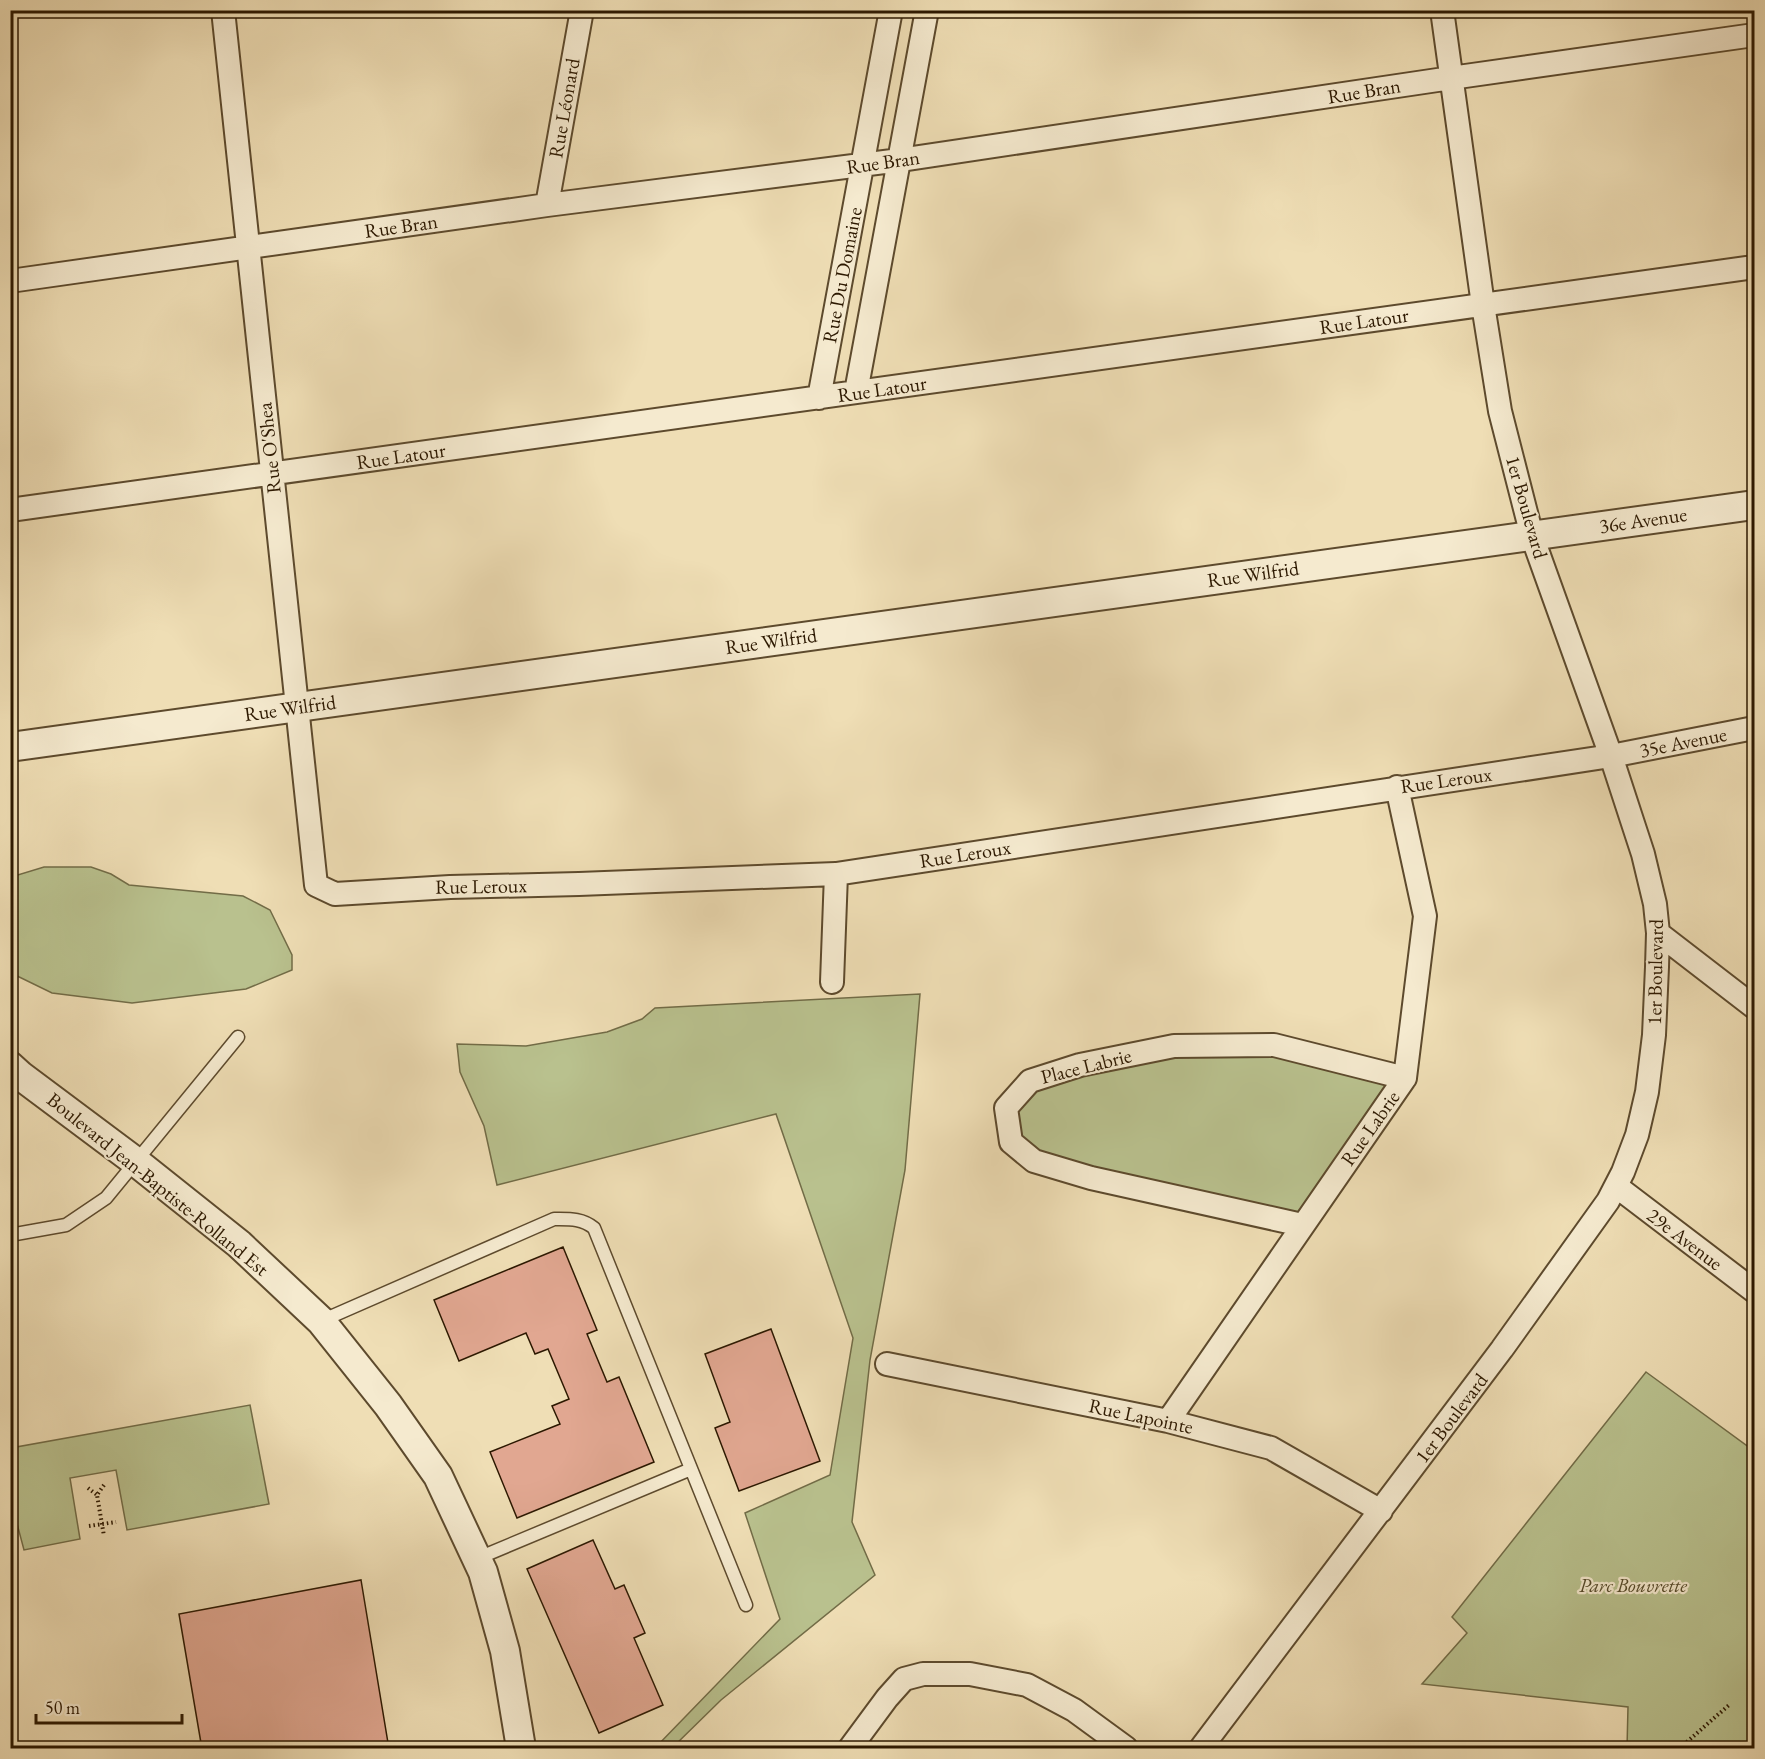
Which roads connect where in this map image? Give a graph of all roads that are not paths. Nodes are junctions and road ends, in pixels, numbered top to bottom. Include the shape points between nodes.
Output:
1 (223, 10) edge
2 (582, 10) edge
3 (891, 10) edge
4 (927, 10) edge
5 (1442, 10) edge
6 (1755, 35) edge
7 (1451, 78) junction
8 (900, 160) junction
9 (863, 165) junction
10 (547, 205) junction
11 (248, 248) junction
12 (1755, 267) edge
13 (10, 281) edge
14 (1483, 305) junction
15 (856, 392) junction
16 (819, 398) junction
17 (272, 474) junction
18 (1755, 505) edge
19 (10, 510) edge
20 (1532, 536) junction
21 (297, 707) junction
22 (1755, 728) edge
23 (10, 747) edge
24 (1611, 756) junction
25 (1396, 787) junction
26 (836, 874) junction
27 (316, 885) joint
28 (1658, 933) junction
29 (832, 982) dead end
30 (1755, 1007) edge
31 (238, 1037) dead end
32 (10, 1066) edge
33 (1405, 1078) junction
34 (136, 1162) junction
35 (1616, 1186) junction
36 (1302, 1225) junction
37 (10, 1235) edge
38 (1755, 1291) edge
39 (321, 1321) junction
40 (886, 1364) dead end
41 (1168, 1421) junction
42 (691, 1469) junction
43 (1381, 1511) junction
44 (476, 1558) junction
45 (746, 1605) dead end
46 (521, 1749) edge
47 (850, 1749) edge
48 (1126, 1749) edge
49 (1201, 1749) edge

1 - 11 street, Rue O'Shea
2 - 10 street, Rue Léonard
3 - 9 street, Rue Du Domaine
4 - 8 street, Rue Du Domaine
5 - 7 street, 1er Boulevard
6 - 7 street, Rue Bran
7 - 8 street, Rue Bran
7 - 14 street, 1er Boulevard
8 - 9 street, Rue Bran
8 - 15 street, Rue Du Domaine
9 - 10 street, Rue Bran
9 - 16 street, Rue Du Domaine
10 - 11 street, Rue Bran
11 - 13 street, Rue Bran
11 - 17 street, Rue O'Shea
12 - 14 street, Rue Latour
14 - 15 street, Rue Latour
14 - 20 street, 1er Boulevard via 1500,411
15 - 16 street, Rue Latour
16 - 17 street, Rue Latour
17 - 19 street, Rue Latour
17 - 21 street, Rue O'Shea
18 - 20 street, 36e Avenue
20 - 21 street, Rue Wilfrid
20 - 24 street, 1er Boulevard
21 - 23 street, Rue Wilfrid
21 - 27 street, Rue O'Shea
22 - 24 street, 35e Avenue
24 - 25 street, Rue Leroux
24 - 28 street, 1er Boulevard via 1643,854
25 - 26 street, Rue Leroux
25 - 33 street, Rue Labrie via 1425,916
26 - 27 street, Rue Leroux via 450,886 335,894
26 - 29 street
28 - 30 street
28 - 35 street, 1er Boulevard via 1647,1092 1637,1135
31 - 34 lane
32 - 34 street, Boulevard Jean-Baptiste-Rolland Est
33 - 36 street, Rue Labrie
33 - 36 street, Place Labrie via 1274,1045 1174,1046 1080,1065 1030,1081 1006,1108 1011,1142 1034,1161 1091,1178
34 - 37 lane via 106,1198 66,1225
34 - 39 street, Boulevard Jean-Baptiste-Rolland Est via 239,1244
35 - 38 street, 29e Avenue
35 - 43 street, 1er Boulevard via 1502,1349
36 - 41 street, Rue Labrie
39 - 42 lane via 554,1219 587,1222 594,1228
39 - 44 street, Boulevard Jean-Baptiste-Rolland Est via 438,1476
40 - 41 street, Rue Lapointe
41 - 43 street, Rue Lapointe via 1271,1448
42 - 44 lane
42 - 45 lane
43 - 49 street, 1er Boulevard
44 - 46 street, Boulevard Jean-Baptiste-Rolland Est via 505,1651
47 - 48 street via 904,1679 922,1674 970,1674 1027,1684 1074,1710

